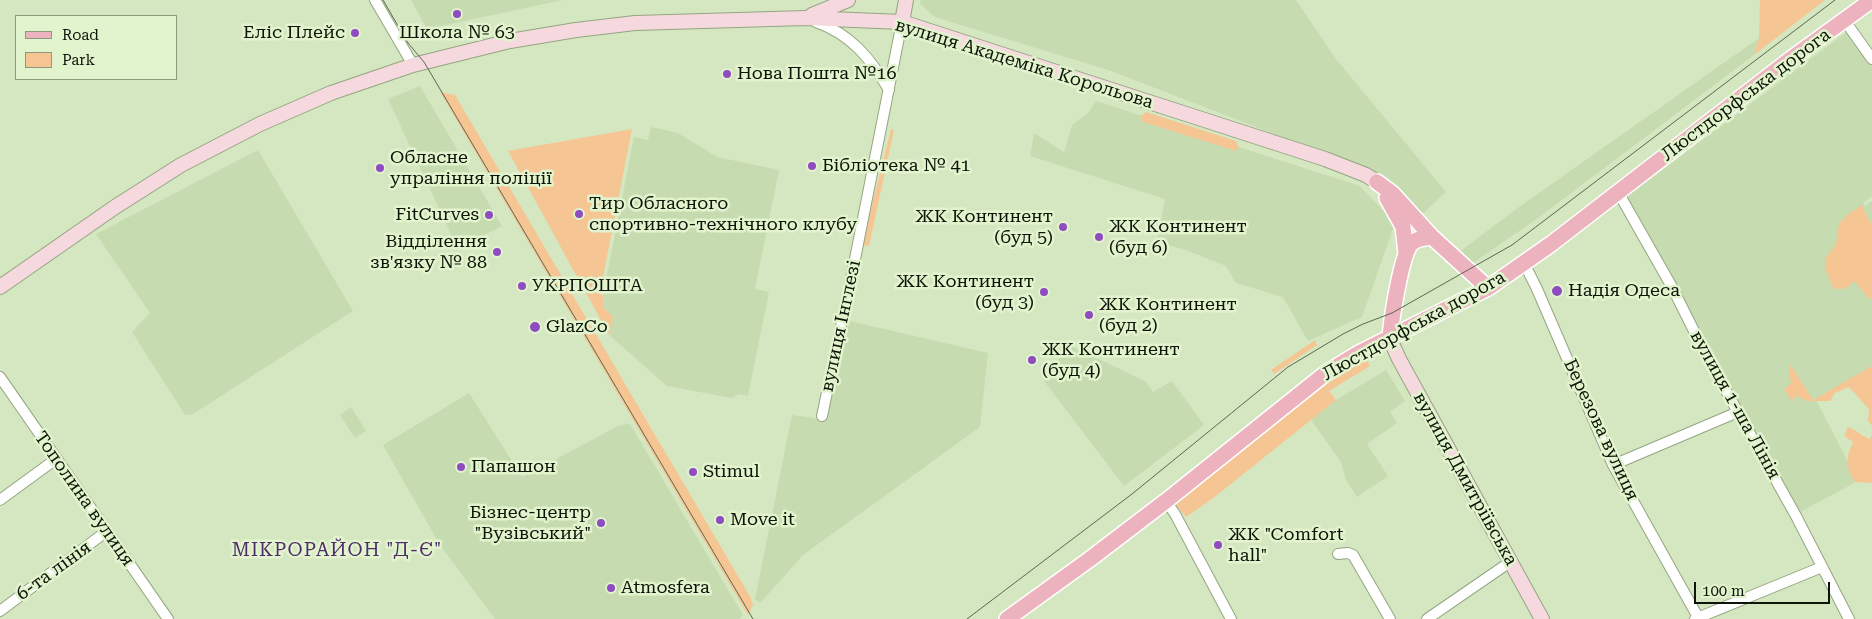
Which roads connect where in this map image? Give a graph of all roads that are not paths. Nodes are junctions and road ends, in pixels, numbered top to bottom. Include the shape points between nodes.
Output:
1 (375, 0) edge
2 (848, 0) edge
3 (906, 0) edge
4 (1872, 0) edge
5 (806, 18) junction
6 (1845, 21) junction
7 (902, 22) junction
8 (1872, 59) edge
9 (413, 65) junction
10 (889, 90) junction
11 (1377, 182) junction
12 (1618, 192) junction
13 (1432, 237) junction
14 (1406, 253) junction
15 (1524, 262) junction
16 (0, 287) edge
17 (1488, 288) junction
18 (1390, 338) junction
19 (0, 377) edge
20 (3, 389) edge
21 (1738, 412) junction
22 (822, 416) dead end
23 (56, 460) junction
24 (1613, 465) junction
25 (0, 500) edge
26 (1166, 501) junction
27 (107, 531) junction
28 (1338, 554) dead end
29 (1510, 562) junction
30 (1822, 566) junction
31 (0, 610) edge
32 (1011, 617) edge
33 (164, 618) edge
34 (1698, 618) edge
35 (1231, 619) edge
36 (1390, 619) edge
37 (1427, 619) edge
38 (1542, 619) edge
39 (1849, 619) edge

1 - 9 street
2 - 5 main road
3 - 7 main road, вулиця Інглезі
4 - 6 main road, Люстдорфська дорога
5 - 7 main road, вулиця Академіка Корольова
5 - 9 main road, вулиця Академіка Корольова via 644,23 576,30 510,40
5 - 10 street via 845,36 875,67
6 - 8 street
6 - 12 main road, Люстдорфська дорога
7 - 10 street, вулиця Інглезі
7 - 11 main road, вулиця Академіка Корольова via 1325,159
9 - 16 main road, вулиця Академіка Корольова via 331,93 260,124 181,165
10 - 22 street, вулиця Інглезі
11 - 13 main road via 1393,194
11 - 14 main road via 1403,228
12 - 15 main road, Люстдорфська дорога
12 - 21 street, вулиця 1-ша Лінія
13 - 14 main road via 1419,238
13 - 17 main road
14 - 18 main road via 1392,313
15 - 17 main road, Люстдорфська дорога
15 - 24 street, Березова вулиця
17 - 18 main road, Люстдорфська дорога
18 - 26 main road, Люстдорфська дорога via 1326,373
18 - 29 main road, вулиця Дмитріївська
19 - 20 street, Тополина вулиця
20 - 23 street, Тополина вулиця
21 - 24 street
21 - 30 street, вулиця 1-ша Лінія
23 - 25 street
23 - 27 street, Тополина вулиця
24 - 34 street, Березова вулиця
26 - 32 main road, Люстдорфська дорога
26 - 35 street
27 - 31 street, 6-та лінія
27 - 33 street, Тополина вулиця
28 - 36 street via 1353,555
29 - 37 street
29 - 38 main road, вулиця Дмитріївська
30 - 34 street
30 - 39 street, вулиця 1-ша Лінія

